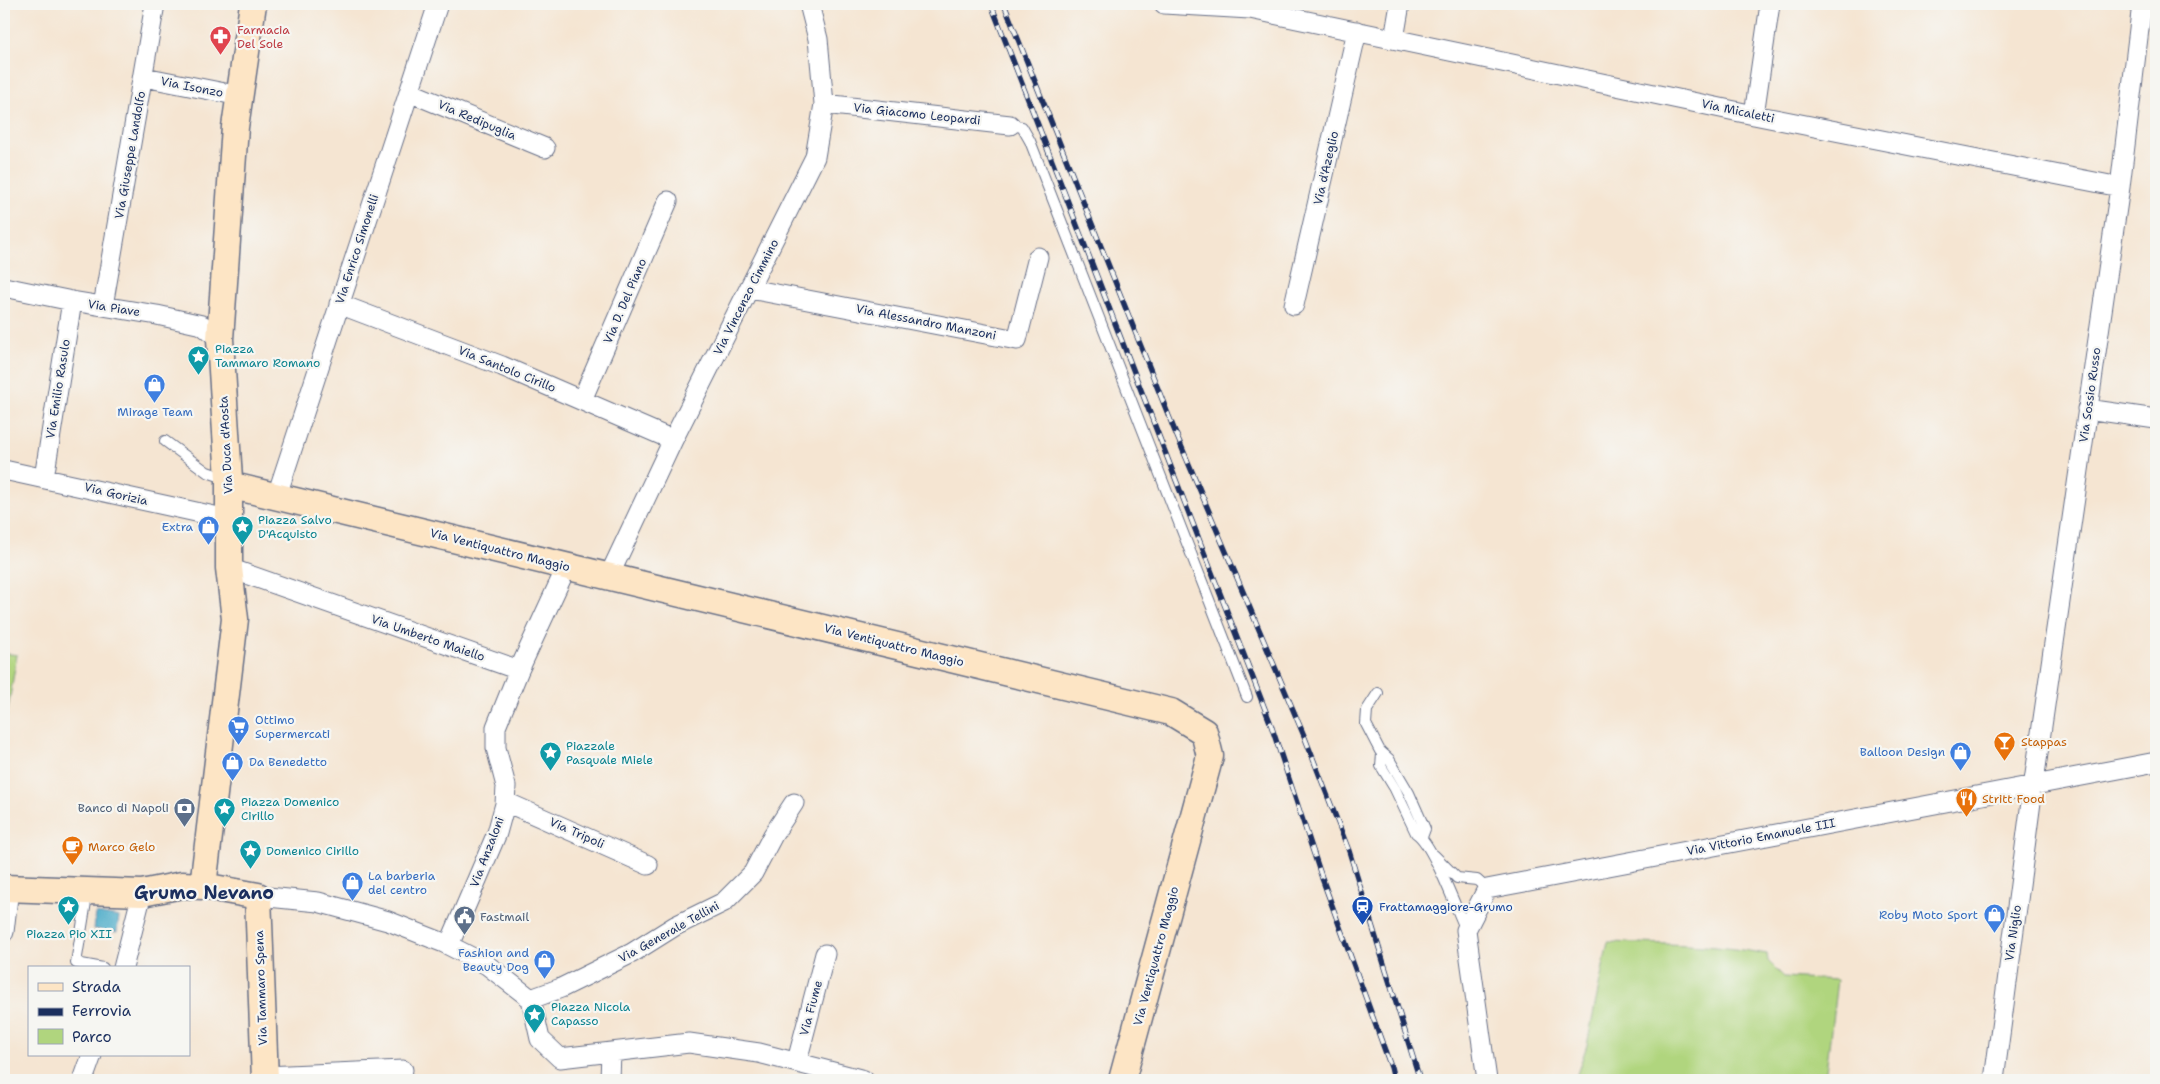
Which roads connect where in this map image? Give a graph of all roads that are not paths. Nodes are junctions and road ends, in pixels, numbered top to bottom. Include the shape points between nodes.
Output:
1 (155, 4) edge
2 (253, 4) edge
3 (438, 4) edge
4 (809, 4) edge
5 (1164, 4) edge
6 (1400, 4) edge
7 (1770, 4) edge
8 (2142, 4) edge
9 (1265, 8) edge
10 (1357, 31) junction
11 (1394, 39) junction
12 (144, 77) junction
13 (409, 92) junction
14 (240, 96) junction
15 (824, 104) junction
16 (1754, 115) junction
17 (1010, 125) joint
18 (545, 148) dead end
19 (2120, 187) junction
20 (668, 201) dead end
21 (1038, 257) dead end
22 (4, 287) edge
23 (750, 289) junction
24 (72, 301) junction
25 (339, 304) junction
26 (103, 306) junction
27 (1294, 306) dead end
28 (220, 339) junction
29 (582, 400) junction
30 (2087, 410) junction
31 (2156, 419) edge
32 (673, 440) junction
33 (165, 441) dead end
34 (4, 470) edge
35 (44, 478) junction
36 (229, 482) junction
37 (277, 496) junction
38 (228, 519) junction
39 (567, 566) junction
40 (229, 568) junction
41 (609, 576) junction
42 (519, 670) junction
43 (1378, 693) dead end
44 (1247, 697) dead end
45 (2156, 762) edge
46 (2034, 785) junction
47 (506, 802) junction
48 (794, 803) dead end
49 (1430, 851) junction
50 (648, 865) dead end
51 (193, 886) junction
52 (6, 888) edge
53 (88, 889) junction
54 (1487, 889) junction
55 (142, 893) junction
56 (247, 894) junction
57 (1466, 930) junction
58 (4, 932) edge
59 (449, 945) junction
60 (825, 954) dead end
61 (92, 966) edge
62 (124, 966) edge
63 (531, 999) junction
64 (611, 1052) junction
65 (92, 1056) edge
66 (797, 1062) junction
67 (403, 1070) dead end
68 (265, 1078) edge
69 (82, 1080) edge
70 (610, 1080) edge
71 (864, 1080) edge
72 (1122, 1080) edge
73 (1487, 1080) edge
74 (1994, 1080) edge

1 - 12 street, Via Giuseppe Landolfo
2 - 14 street, Via Duca d'Aosta
3 - 13 street, Via Enrico Simonelli
4 - 15 street, Via Vincenzo Cimmino via 818,40
5 - 9 street, Via Micaletti via 1250,10
6 - 11 street
7 - 16 street
8 - 19 street, Via Sossio Russo
9 - 10 street, Via Micaletti
10 - 11 street, Via Micaletti
10 - 27 street, Via d'Azeglio
11 - 16 street, Via Micaletti
12 - 14 street, Via Isonzo
12 - 26 street, Via Giuseppe Landolfo
13 - 18 street, Via Redipuglia
13 - 25 street, Via Enrico Simonelli
14 - 28 street, Via Duca d'Aosta
15 - 17 street, Via Giacomo Leopardi
15 - 23 street, Via Vincenzo Cimmino via 815,158
16 - 19 street, Via Micaletti
17 - 44 lane via 1022,127 1030,141
19 - 30 street, Via Sossio Russo
20 - 29 street, Via D. Del Piano
21 - 23 street, Via Alessandro Manzoni via 1017,340
22 - 24 street, Via Piave
23 - 32 street, Via Vincenzo Cimmino
24 - 26 street, Via Piave
24 - 35 street, Via Emilio Rasulo
25 - 29 street, Via Santolo Cirillo
25 - 37 street, Via Enrico Simonelli
26 - 28 street, Via Piave via 202,325
28 - 36 street, Via Duca d'Aosta
29 - 32 street, Via Santolo Cirillo
30 - 31 street
30 - 46 street, Via Sossio Russo
32 - 41 street, Via Vincenzo Cimmino
33 - 36 lane via 207,472
34 - 35 street, Via Gorizia
35 - 38 street, Via Gorizia
36 - 37 street, Via Ventiquattro Maggio
36 - 38 street, Via Duca d'Aosta
37 - 39 street, Via Ventiquattro Maggio
38 - 40 street, Via Duca d'Aosta
39 - 41 street, Via Ventiquattro Maggio
39 - 42 street
40 - 42 street, Via Umberto Maiello
40 - 51 street, Via Duca d'Aosta via 235,619
41 - 72 street, Via Ventiquattro Maggio via 1171,712 1204,732 1210,756
42 - 47 street, Via Anzaloni via 496,727 496,748 506,786
43 - 49 lane via 1367,710 1366,724 1382,754 1381,766 1416,833
45 - 46 street, Via Vittorio Emanuele III
46 - 54 street, Via Vittorio Emanuele III
46 - 74 street, Via Niglio
47 - 50 street, Via Tripoli
47 - 59 street, Via Anzaloni via 497,833
48 - 63 street, Via Generale Tellini via 753,873 724,902 675,926 632,953
49 - 54 lane via 1457,878 1477,880
49 - 57 lane
51 - 55 street
51 - 56 street
52 - 53 street
52 - 58 street
53 - 55 street
53 - 61 lane via 76,963
54 - 57 street
55 - 62 street
56 - 59 street via 318,902 388,921
56 - 68 street, Via Tammaro Spena
57 - 73 street
59 - 63 street via 487,965
60 - 66 street, Via Fiume
63 - 64 street via 540,1038 560,1058
64 - 66 street via 689,1043
64 - 70 street
65 - 69 street
66 - 71 street
67 - 68 street

